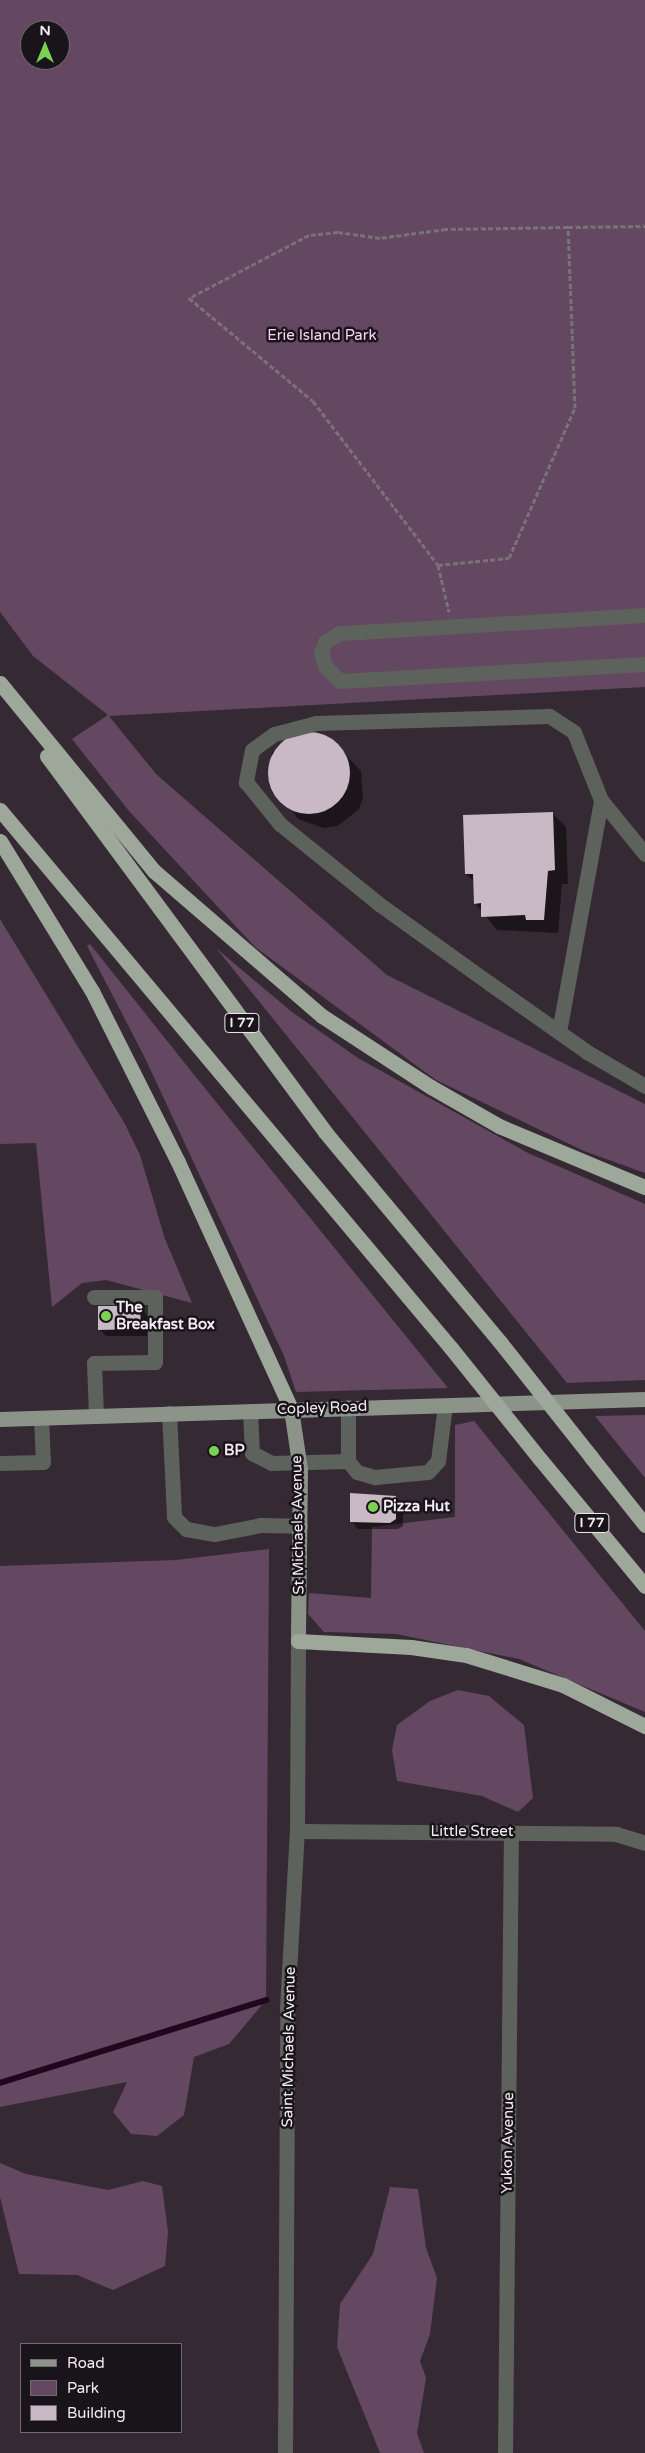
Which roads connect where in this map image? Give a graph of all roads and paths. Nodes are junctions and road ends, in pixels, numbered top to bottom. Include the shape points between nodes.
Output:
1 (645, 226) edge
2 (568, 227) junction
3 (438, 565) junction
4 (645, 615) edge
5 (449, 628) junction
6 (645, 664) edge
7 (0, 683) edge
8 (0, 691) edge
9 (601, 800) junction
10 (0, 810) edge
11 (0, 841) edge
12 (645, 854) edge
13 (559, 1032) junction
14 (645, 1086) edge
15 (645, 1187) edge
16 (94, 1297) dead end
17 (645, 1399) edge
18 (445, 1405) junction
19 (348, 1408) junction
20 (291, 1409) junction
21 (250, 1411) junction
22 (169, 1413) junction
23 (96, 1416) junction
24 (41, 1418) junction
25 (0, 1419) edge
26 (348, 1461) junction
27 (0, 1463) edge
28 (299, 1463) junction
29 (300, 1526) junction
30 (645, 1526) edge
31 (645, 1586) edge
32 (298, 1641) junction
33 (645, 1726) edge
34 (297, 1831) junction
35 (512, 1832) junction
36 (645, 1843) edge
37 (285, 2453) edge
38 (505, 2453) edge

1 - 2 path
2 - 3 path via 575,408 509,558
2 - 3 path via 446,229 380,238 338,232 309,235 189,298 313,400
3 - 5 path via 448,598
4 - 5 street
5 - 6 street via 340,632 325,642 321,652 325,666 340,681
7 - 15 highway via 154,871 322,1016 499,1126
8 - 30 highway, I 77, bridge via 325,1132 500,1342
9 - 12 street
9 - 13 street
9 - 13 street via 574,732 549,716 316,723 274,734 252,750 246,782 280,824 379,904
10 - 31 highway, I 77, bridge via 451,1348
11 - 20 highway via 92,991 178,1162
13 - 14 street
16 - 23 street via 155,1297 155,1362 94,1363
17 - 18 main road, Copley Road
18 - 19 main road, Copley Road
18 - 26 street via 438,1461 428,1472 375,1477 357,1472
19 - 20 main road, Copley Road
19 - 26 street
20 - 21 main road, Copley Road
20 - 28 main road, St Michaels Avenue
21 - 22 main road, Copley Road
21 - 28 street via 252,1453 272,1463
22 - 23 main road, Copley Road
22 - 29 street via 174,1516 186,1529 215,1534 261,1525
23 - 24 main road, Copley Road
24 - 25 main road, Copley Road
24 - 27 street via 43,1462
26 - 28 street
28 - 29 main road, St Michaels Avenue
29 - 32 main road, St Michaels Avenue
32 - 33 highway via 411,1647 466,1655 563,1685
32 - 34 street, Saint Michaels Avenue
34 - 35 street, Little Street
34 - 37 street, Saint Michaels Avenue via 287,2008
35 - 36 street, Little Street via 616,1834
35 - 38 street, Yukon Avenue

